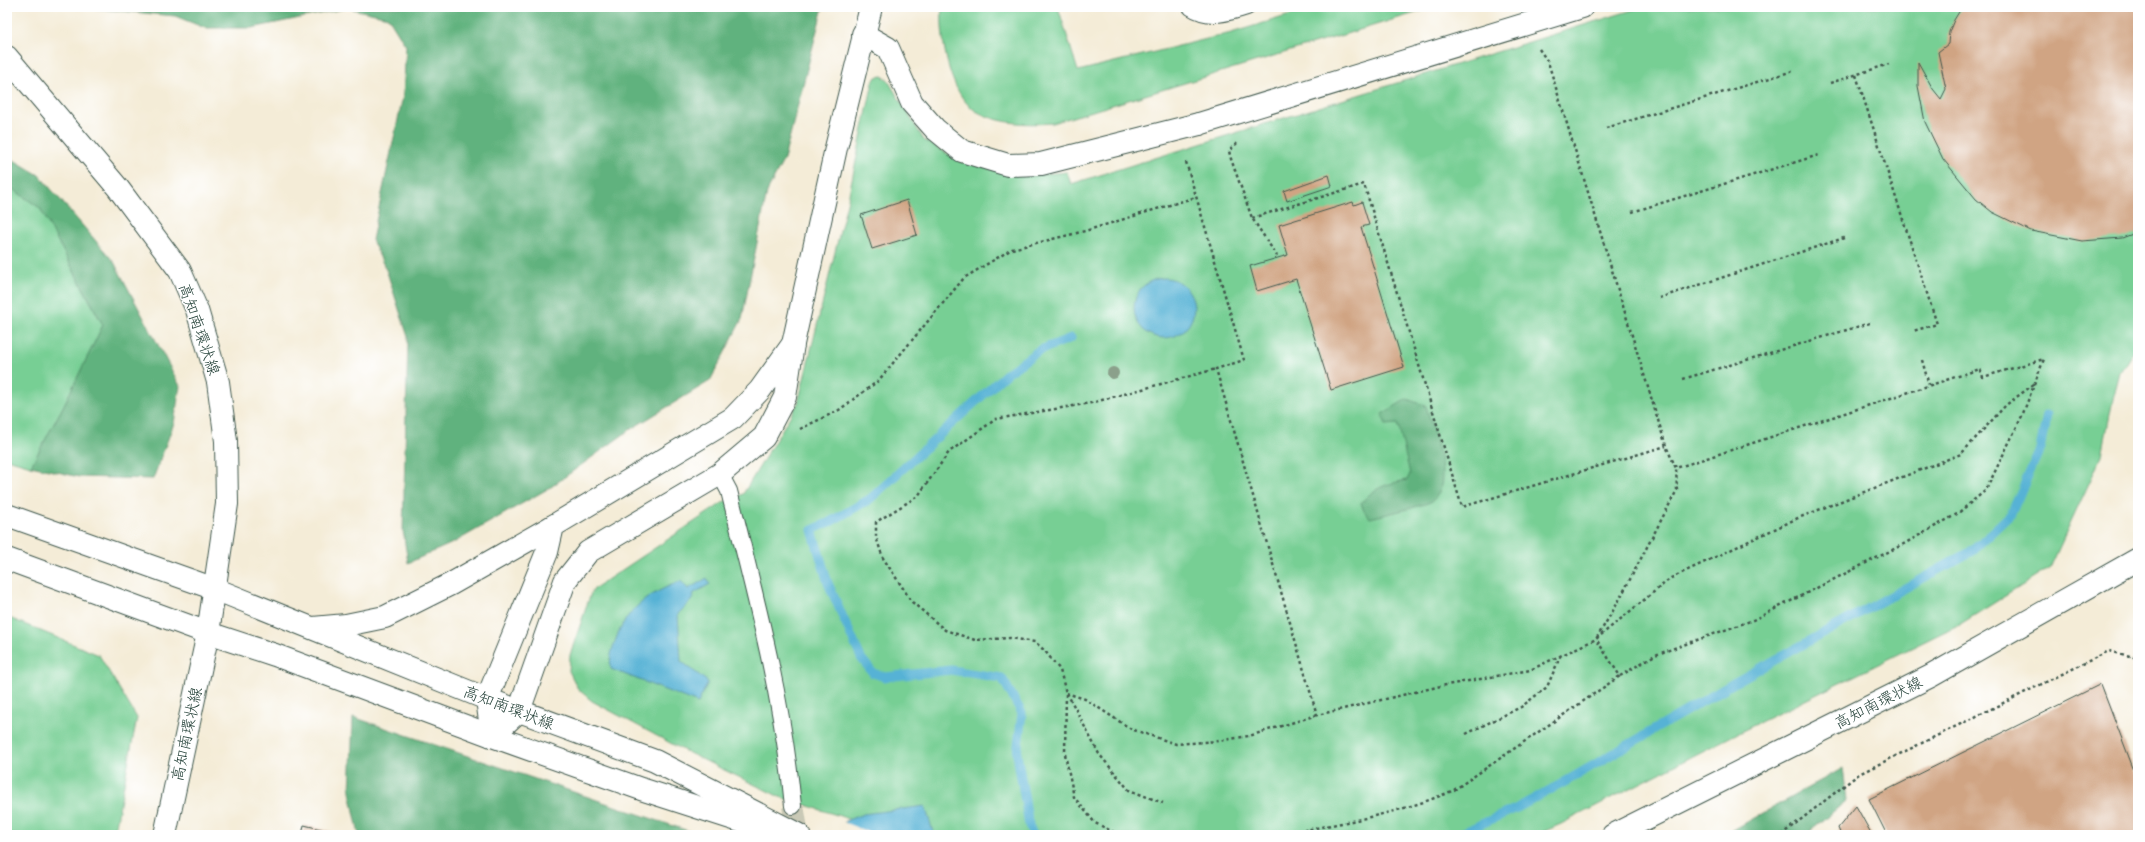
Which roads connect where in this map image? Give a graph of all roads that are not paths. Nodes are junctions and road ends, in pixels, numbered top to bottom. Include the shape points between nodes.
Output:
1 (871, 7) edge
2 (1192, 7) edge
3 (1248, 7) edge
4 (1582, 7) edge
5 (863, 34) junction
6 (7, 57) edge
7 (793, 344) junction
8 (720, 474) junction
9 (7, 515) edge
10 (553, 526) junction
11 (7, 559) edge
12 (2138, 559) edge
13 (215, 589) junction
14 (313, 628) junction
15 (208, 633) junction
16 (487, 699) junction
17 (519, 711) junction
18 (492, 736) junction
19 (793, 806) tunnel mouth
20 (165, 835) edge
21 (784, 835) edge
22 (799, 835) edge
23 (1613, 835) edge

1 - 5 main road
2 - 3 lane via 1201,13 1226,14
4 - 5 main road via 1199,124 1041,164 1008,165 962,151 935,129 912,103 888,48
5 - 7 main road
6 - 13 main road, 高知南環状線 via 118,188 180,270 197,310 218,382 226,441 227,504
7 - 8 main road via 785,397 764,438
7 - 10 main road via 760,390 733,418
8 - 17 main road via 588,552 565,581
8 - 19 lane via 729,491 762,619 789,767
9 - 13 main road, 高知南環状線
10 - 14 main road via 451,584 385,617 346,625
10 - 16 main road via 547,552
11 - 15 main road, 高知南環状線
12 - 23 main road, 高知南環状線 via 1931,676
13 - 14 main road, 高知南環状線
13 - 15 main road, 高知南環状線
14 - 16 main road, 高知南環状線
15 - 18 main road, 高知南環状線 via 275,655
15 - 20 main road, 高知南環状線
16 - 17 main road, 高知南環状線
16 - 18 main road
17 - 18 main road
17 - 22 main road, 高知南環状線 via 655,761
18 - 21 main road, 高知南環状線 via 641,789

